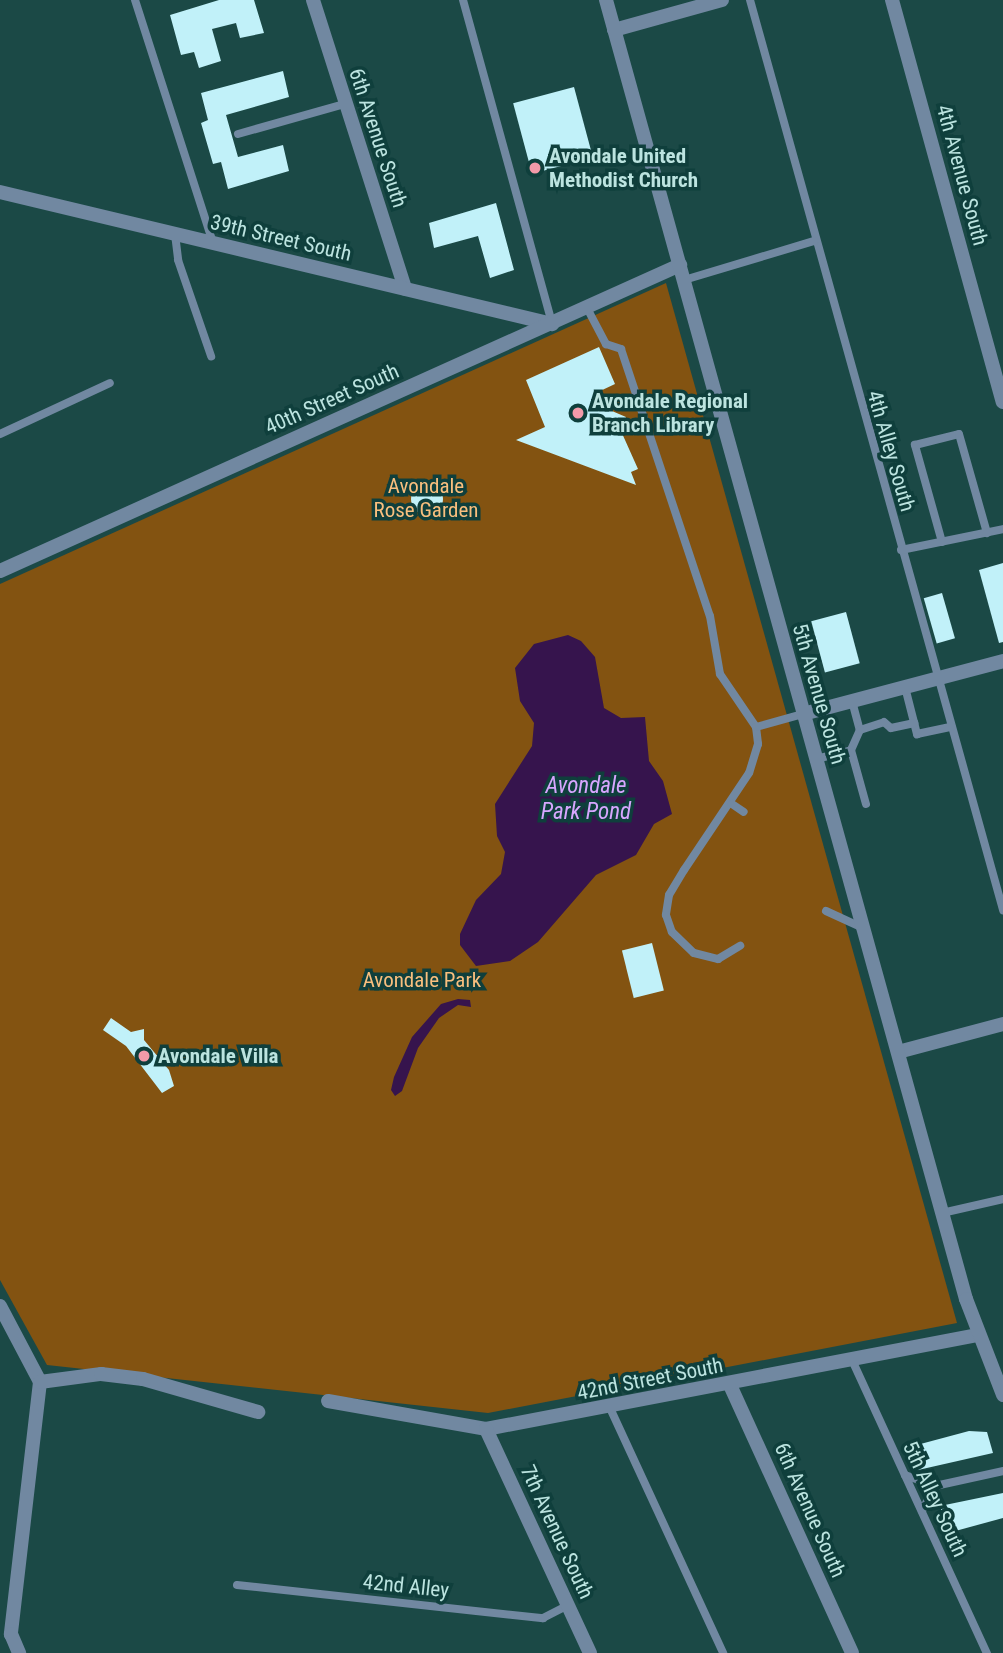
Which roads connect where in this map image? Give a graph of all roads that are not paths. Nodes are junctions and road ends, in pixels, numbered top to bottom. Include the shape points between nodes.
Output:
1 (135, 0) edge
2 (313, 0) edge
3 (463, 0) edge
4 (606, 0) edge
5 (722, 0) edge
6 (750, 0) edge
7 (892, 0) edge
8 (614, 30) junction
9 (345, 104) junction
10 (238, 134) dead end
11 (0, 192) edge
12 (175, 234) junction
13 (814, 241) junction
14 (212, 243) junction
15 (680, 265) junction
16 (684, 280) junction
17 (405, 289) junction
18 (587, 308) junction
19 (551, 324) junction
20 (211, 356) dead end
21 (110, 383) dead end
22 (1003, 402) edge
23 (0, 434) edge
24 (1003, 529) edge
25 (987, 533) junction
26 (942, 542) junction
27 (901, 550) junction
28 (1, 567) edge
29 (1003, 661) edge
30 (937, 679) junction
31 (905, 687) junction
32 (852, 701) junction
33 (803, 714) junction
34 (914, 723) junction
35 (756, 727) junction
36 (951, 727) junction
37 (860, 730) junction
38 (851, 750) junction
39 (816, 759) junction
40 (732, 804) junction
41 (866, 804) dead end
42 (744, 812) dead end
43 (1003, 910) edge
44 (826, 911) dead end
45 (863, 928) junction
46 (740, 946) dead end
47 (1003, 1024) edge
48 (898, 1052) junction
49 (1003, 1199) edge
50 (942, 1213) junction
51 (0, 1306) edge
52 (978, 1335) junction
53 (852, 1360) junction
54 (40, 1382) junction
55 (730, 1385) junction
56 (1003, 1395) edge
57 (328, 1401) dead end
58 (610, 1408) junction
59 (258, 1412) dead end
60 (486, 1429) junction
61 (1003, 1471) edge
62 (905, 1475) junction
63 (935, 1486) junction
64 (922, 1511) junction
65 (237, 1585) dead end
66 (568, 1605) junction
67 (19, 1653) edge
68 (590, 1653) edge
69 (723, 1653) edge
70 (852, 1653) edge
71 (987, 1653) edge

1 - 14 lane
2 - 9 street, 6th Avenue South
3 - 19 lane
4 - 8 street, 5th Avenue South
5 - 8 street
6 - 13 lane, 4th Alley South
7 - 22 street, 4th Avenue South
8 - 15 street, 5th Avenue South
9 - 10 lane
9 - 17 street, 6th Avenue South
11 - 12 street, 39th Street South
12 - 14 street, 39th Street South
12 - 20 lane via 178,260
13 - 16 lane
13 - 27 lane, 4th Alley South
14 - 17 street, 39th Street South
15 - 16 street, 5th Avenue South
15 - 18 street, 40th Street South
16 - 33 street, 5th Avenue South
17 - 19 street, 39th Street South
18 - 19 street, 40th Street South
18 - 35 lane via 606,344 621,349 710,616 720,674
19 - 28 street, 40th Street South
21 - 23 lane
24 - 25 lane
25 - 26 lane
25 - 26 lane via 959,433 915,445
26 - 27 lane
27 - 30 lane, 4th Alley South
29 - 30 street
30 - 31 street
30 - 36 lane, 4th Alley South
31 - 32 street
31 - 34 lane
32 - 33 street
32 - 37 lane
33 - 35 lane
33 - 39 street, 5th Avenue South
34 - 36 lane via 917,734
34 - 37 lane via 891,728 884,722
35 - 40 lane via 755,759
36 - 43 lane, 4th Alley South
37 - 38 lane
38 - 39 lane
38 - 41 lane
39 - 45 street, 5th Avenue South
40 - 42 lane
40 - 46 lane via 669,895 666,915 672,932 694,953 718,959
44 - 45 lane
45 - 48 street, 5th Avenue South
47 - 48 street
48 - 50 street, 5th Avenue South
49 - 50 lane
50 - 52 street, 5th Avenue South
51 - 54 street
52 - 53 street, 42nd Street South
52 - 56 street, 5th Avenue South
53 - 55 street, 42nd Street South
53 - 62 lane, 5th Alley South
54 - 59 street via 101,1374 143,1379
54 - 67 street via 11,1634
55 - 58 street, 42nd Street South
55 - 70 street, 6th Avenue South
57 - 60 street, 42nd Street South
58 - 60 street, 42nd Street South
58 - 69 lane
60 - 66 street, 7th Avenue South
61 - 63 lane
62 - 63 lane
62 - 64 lane, 5th Alley South
63 - 64 lane
64 - 71 lane, 5th Alley South
65 - 66 lane, 42nd Alley via 543,1618
66 - 68 street, 7th Avenue South

